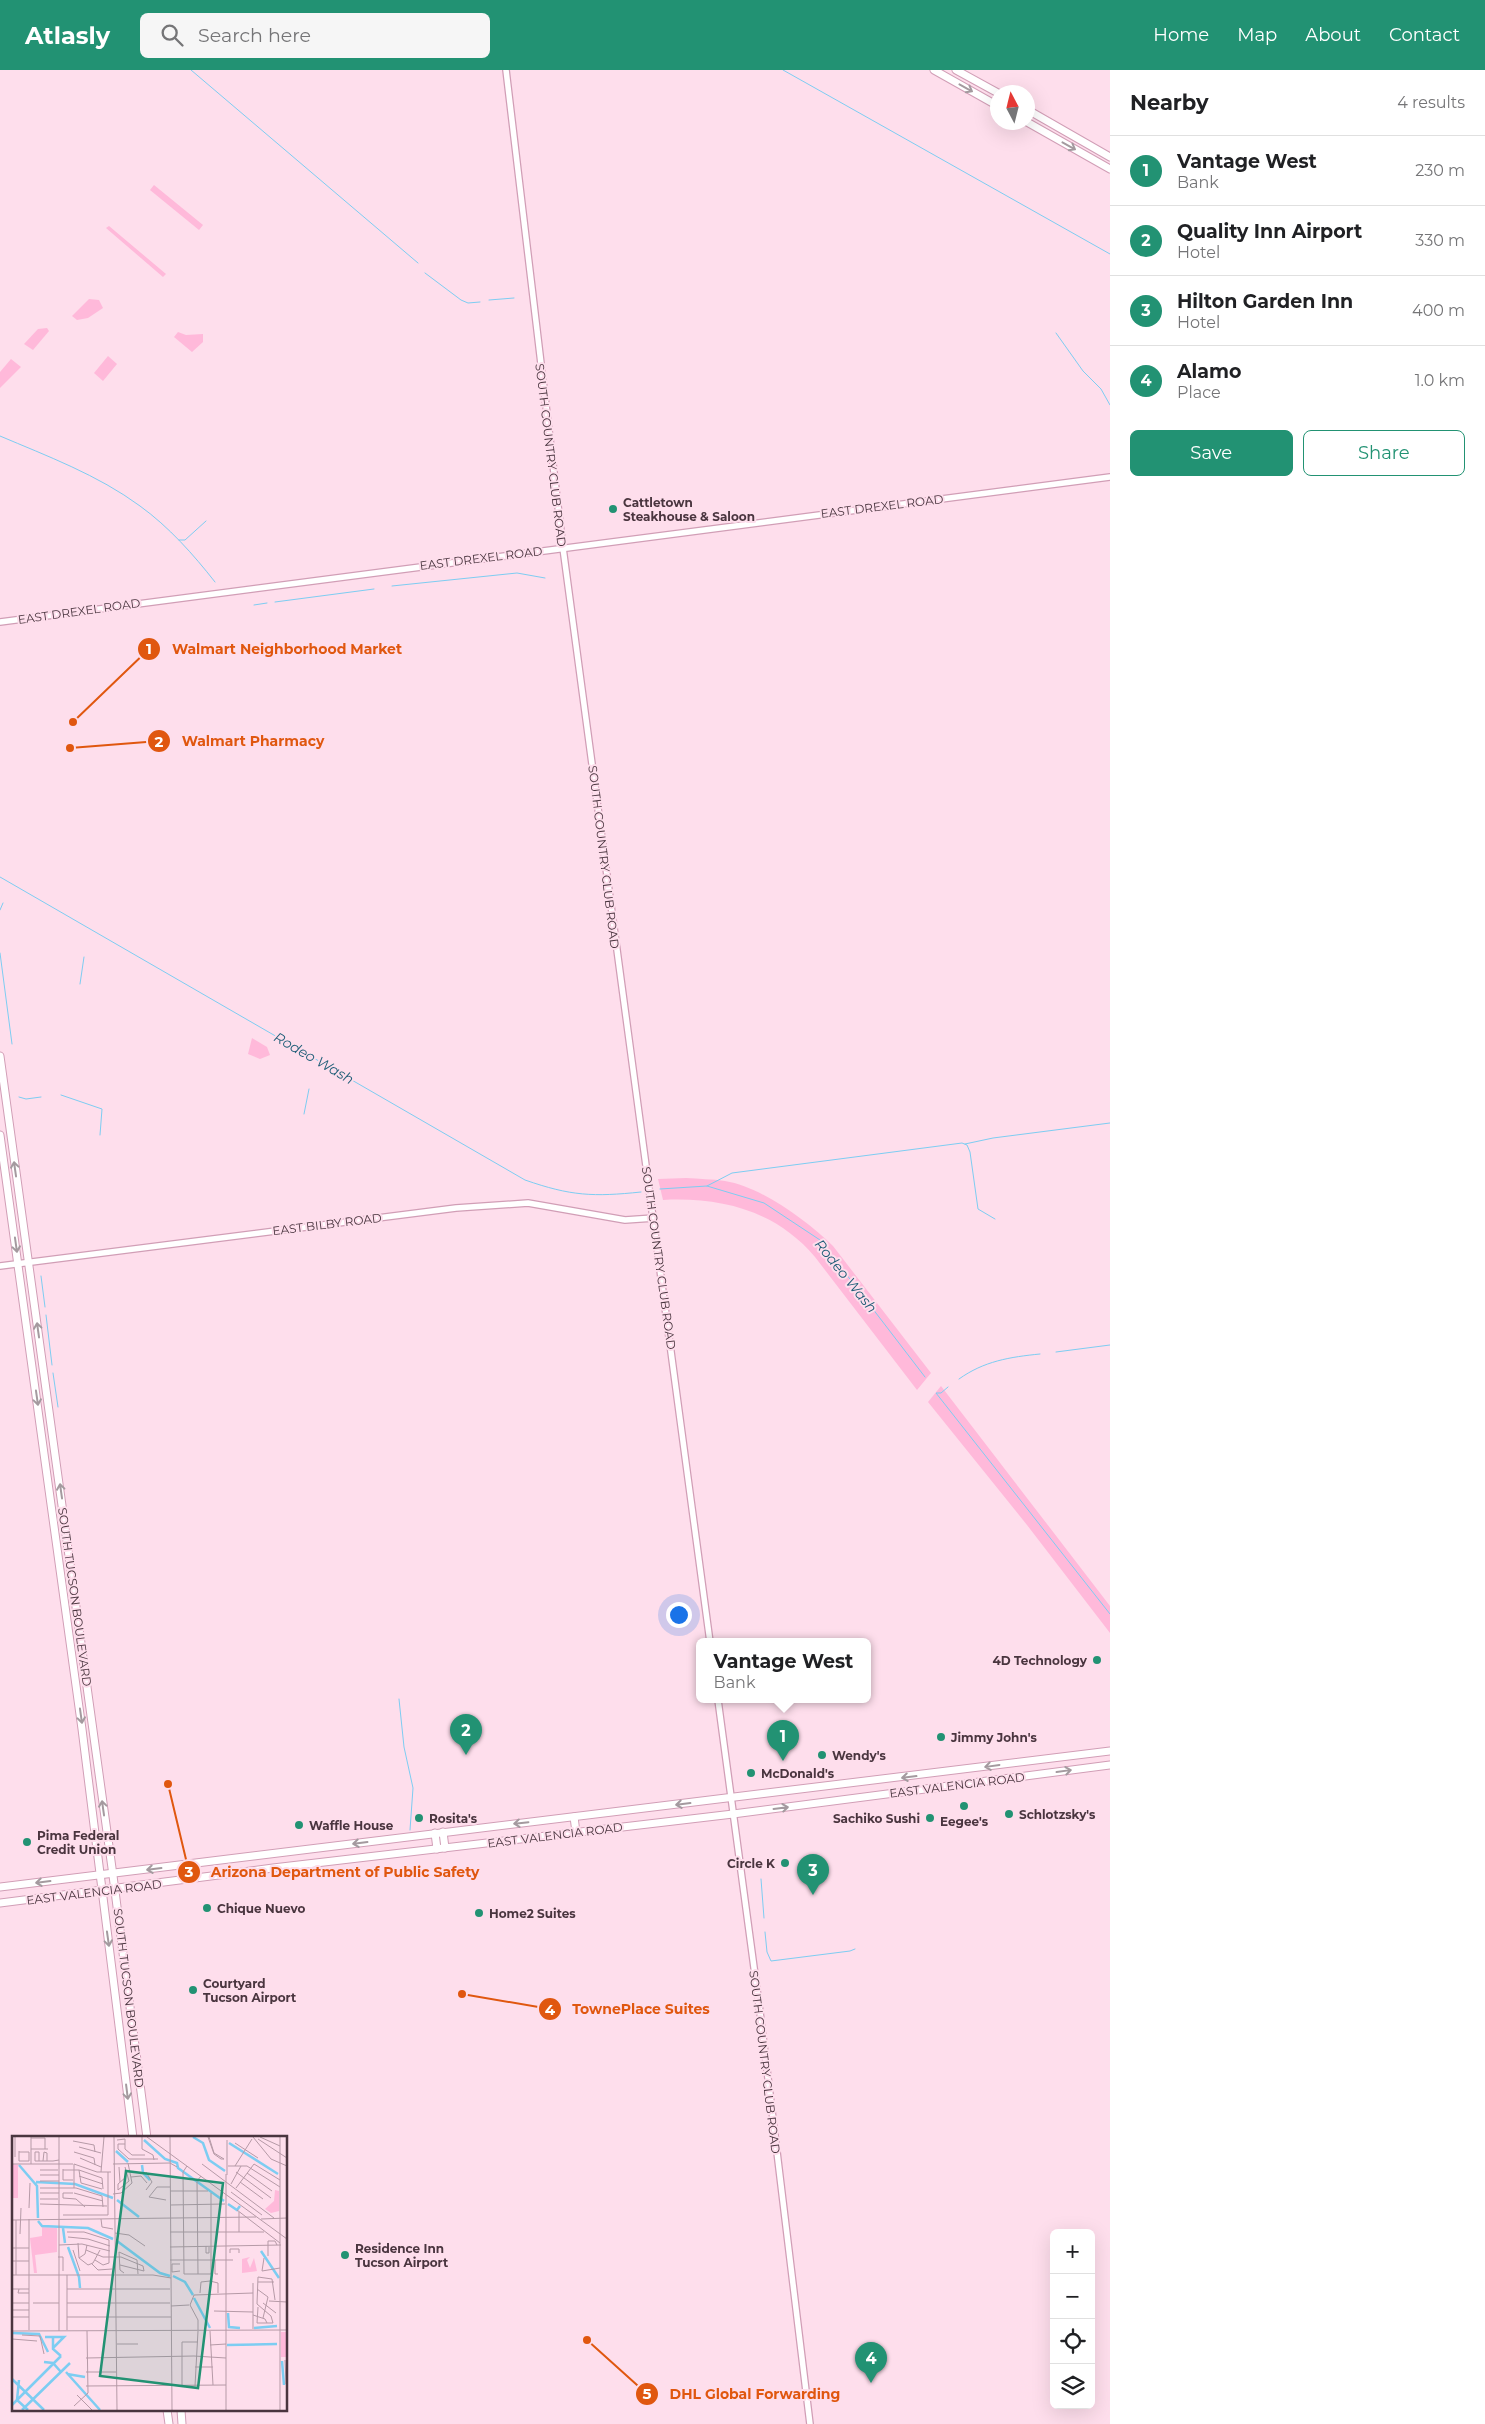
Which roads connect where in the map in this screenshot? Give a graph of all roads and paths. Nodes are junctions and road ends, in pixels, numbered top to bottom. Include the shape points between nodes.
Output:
1 (506, 70) edge
2 (934, 70) edge
3 (956, 70) edge
4 (988, 88) joint
5 (984, 98) junction
6 (990, 101) edge
7 (1035, 114) edge
8 (1035, 127) edge
9 (1110, 157) edge
10 (1110, 169) edge
11 (1110, 477) edge
12 (563, 548) junction
13 (0, 622) edge
14 (0, 1056) edge
15 (0, 1135) edge
16 (654, 1218) junction
17 (28, 1262) junction
18 (18, 1264) junction
19 (0, 1266) edge
20 (709, 1638) edge
21 (718, 1703) edge
22 (1110, 1751) edge
23 (1036, 1761) junction
24 (1110, 1765) edge
25 (1038, 1774) junction
26 (731, 1798) junction
27 (733, 1814) junction
28 (574, 1817) junction
29 (444, 1832) junction
30 (576, 1832) junction
31 (435, 1833) junction
32 (441, 1848) junction
33 (272, 1854) junction
34 (273, 1868) junction
35 (113, 1874) junction
36 (100, 1875) junction
37 (0, 1887) edge
38 (115, 1889) junction
39 (102, 1891) junction
40 (0, 1903) edge
41 (133, 2136) edge
42 (146, 2136) edge
43 (810, 2424) edge

1 - 12 street, SOUTH COUNTRY CLUB ROAD
2 -> 5 main road
3 - 4 main road
4 - 5 main road
5 - 6 main road
7 - 9 main road
8 -> 10 main road
11 - 12 street, EAST DREXEL ROAD
12 - 13 street, EAST DREXEL ROAD
12 - 16 street, SOUTH COUNTRY CLUB ROAD
17 -> 14 main road, SOUTH TUCSON BOULEVARD
15 -> 18 main road, SOUTH TUCSON BOULEVARD
16 - 17 street, EAST BILBY ROAD via 625,1220 526,1203 456,1208
16 - 20 street, SOUTH COUNTRY CLUB ROAD
17 - 18 street, EAST BILBY ROAD
35 -> 17 main road, SOUTH TUCSON BOULEVARD
18 - 19 street, EAST BILBY ROAD
18 -> 36 main road, SOUTH TUCSON BOULEVARD
21 - 26 street, SOUTH COUNTRY CLUB ROAD
22 - 23 main road, EAST VALENCIA ROAD
23 - 25 main road
23 -> 26 main road, EAST VALENCIA ROAD
25 -> 24 main road, EAST VALENCIA ROAD
27 -> 25 main road, EAST VALENCIA ROAD
26 - 27 street, SOUTH COUNTRY CLUB ROAD
26 -> 28 main road, EAST VALENCIA ROAD
27 - 30 main road, EAST VALENCIA ROAD
27 - 43 street, SOUTH COUNTRY CLUB ROAD
28 -> 29 main road, EAST VALENCIA ROAD
28 - 30 main road
29 - 31 main road, EAST VALENCIA ROAD
29 - 32 main road
30 - 32 main road, EAST VALENCIA ROAD
31 - 32 main road
31 -> 33 main road, EAST VALENCIA ROAD
32 - 34 main road, EAST VALENCIA ROAD
33 - 34 main road
33 -> 35 main road, EAST VALENCIA ROAD
34 - 38 main road, EAST VALENCIA ROAD
35 - 36 main road, EAST VALENCIA ROAD
35 - 38 main road, SOUTH TUCSON BOULEVARD
36 -> 37 main road, EAST VALENCIA ROAD
36 - 39 main road, SOUTH TUCSON BOULEVARD
38 - 39 main road, EAST VALENCIA ROAD
38 - 42 main road, SOUTH TUCSON BOULEVARD
39 - 40 main road, EAST VALENCIA ROAD
39 -> 41 main road, SOUTH TUCSON BOULEVARD

